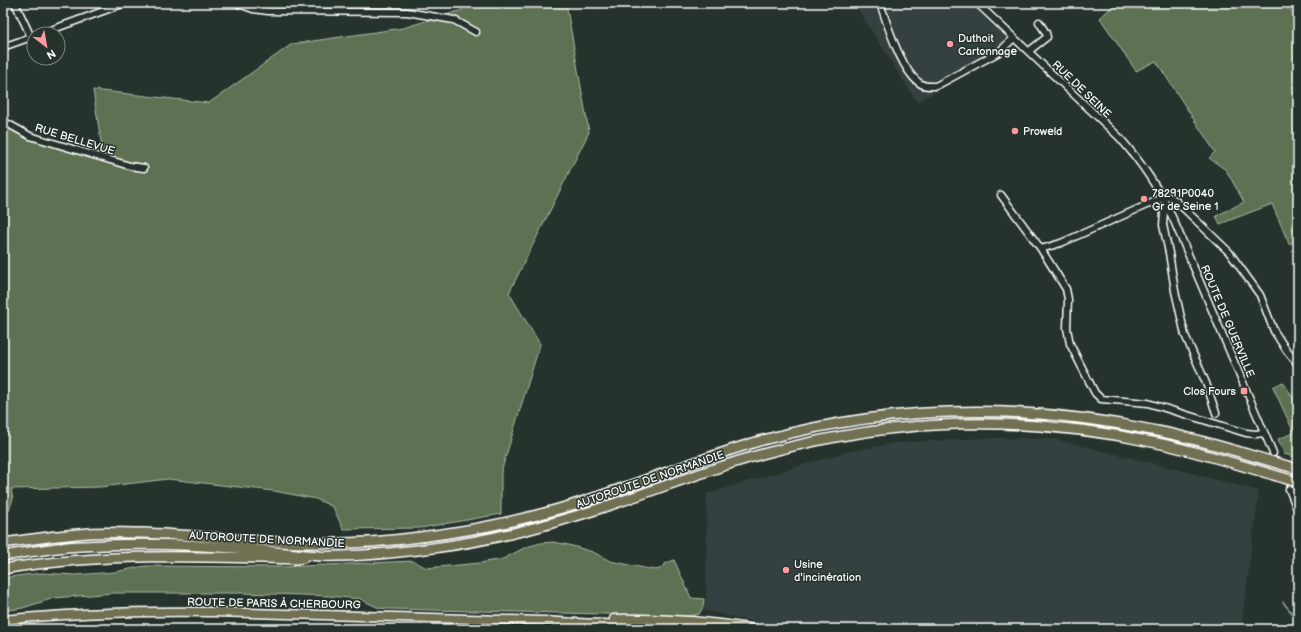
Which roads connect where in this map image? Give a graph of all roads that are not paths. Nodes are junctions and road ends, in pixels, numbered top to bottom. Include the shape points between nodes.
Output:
1 (15, 3) edge
2 (125, 3) edge
3 (236, 3) edge
4 (880, 3) edge
5 (978, 3) edge
6 (1039, 22) dead end
7 (27, 26) edge
8 (62, 26) edge
9 (476, 32) dead end
10 (1014, 38) junction
11 (26, 39) edge
12 (3, 47) edge
13 (1028, 51) junction
14 (3, 121) edge
15 (144, 168) dead end
16 (1001, 196) dead end
17 (1163, 198) junction
18 (1167, 207) junction
19 (1041, 249) junction
20 (1298, 364) edge
21 (1216, 412) dead end
22 (1264, 432) junction
23 (1273, 453) tunnel mouth
24 (1298, 469) edge
25 (1298, 482) edge
26 (1289, 489) tunnel mouth
27 (1298, 511) edge
28 (3, 543) edge
29 (3, 556) edge
30 (320, 556) junction
31 (3, 569) edge
32 (3, 620) edge
33 (545, 621) junction
34 (709, 629) edge
35 (755, 629) edge

1 - 7 street
2 - 8 street
3 - 9 street via 268,11 407,12 454,20
4 - 10 street via 893,42 904,64 916,81 929,87 936,86 998,52
5 - 10 street, RUE DE SEINE
6 - 13 street via 1047,37
10 - 13 street, RUE DE SEINE
11 - 12 street
13 - 17 street, RUE DE SEINE via 1133,152
14 - 15 street, RUE BELLEVUE via 30,136
16 - 19 street
17 - 18 street, ROUTE DE GUERVILLE
17 - 19 street via 1061,243
17 - 20 street via 1167,196 1174,200 1229,252 1260,295 1274,331
18 - 21 street via 1163,224 1174,291 1185,335
18 - 22 street, ROUTE DE GUERVILLE
19 - 22 street via 1066,289 1070,344 1101,399 1148,403 1251,434
22 - 23 street, ROUTE DE GUERVILLE
24 - 28 highway, AUTOROUTE DE NORMANDIE via 1161,431 1074,416 1023,412 912,413 814,428 766,440 568,507 470,530 416,538 307,543 143,533 89,533
25 - 30 highway, AUTOROUTE DE NORMANDIE via 1160,444 1068,428 989,423 914,426 818,440 769,452 720,466 575,517 477,542 369,555
26 - 27 street
29 - 30 highway, AUTOROUTE DE NORMANDIE via 79,546 131,544 234,548
30 - 31 highway via 296,559 129,557 65,561
32 - 33 main road, ROUTE DE PARIS À CHERBOURG via 92,613 166,612
33 - 34 main road, ROUTE DE PARIS À CHERBOURG
33 - 35 main road, ROUTE DE PARIS À CHERBOURG via 647,618 702,621

